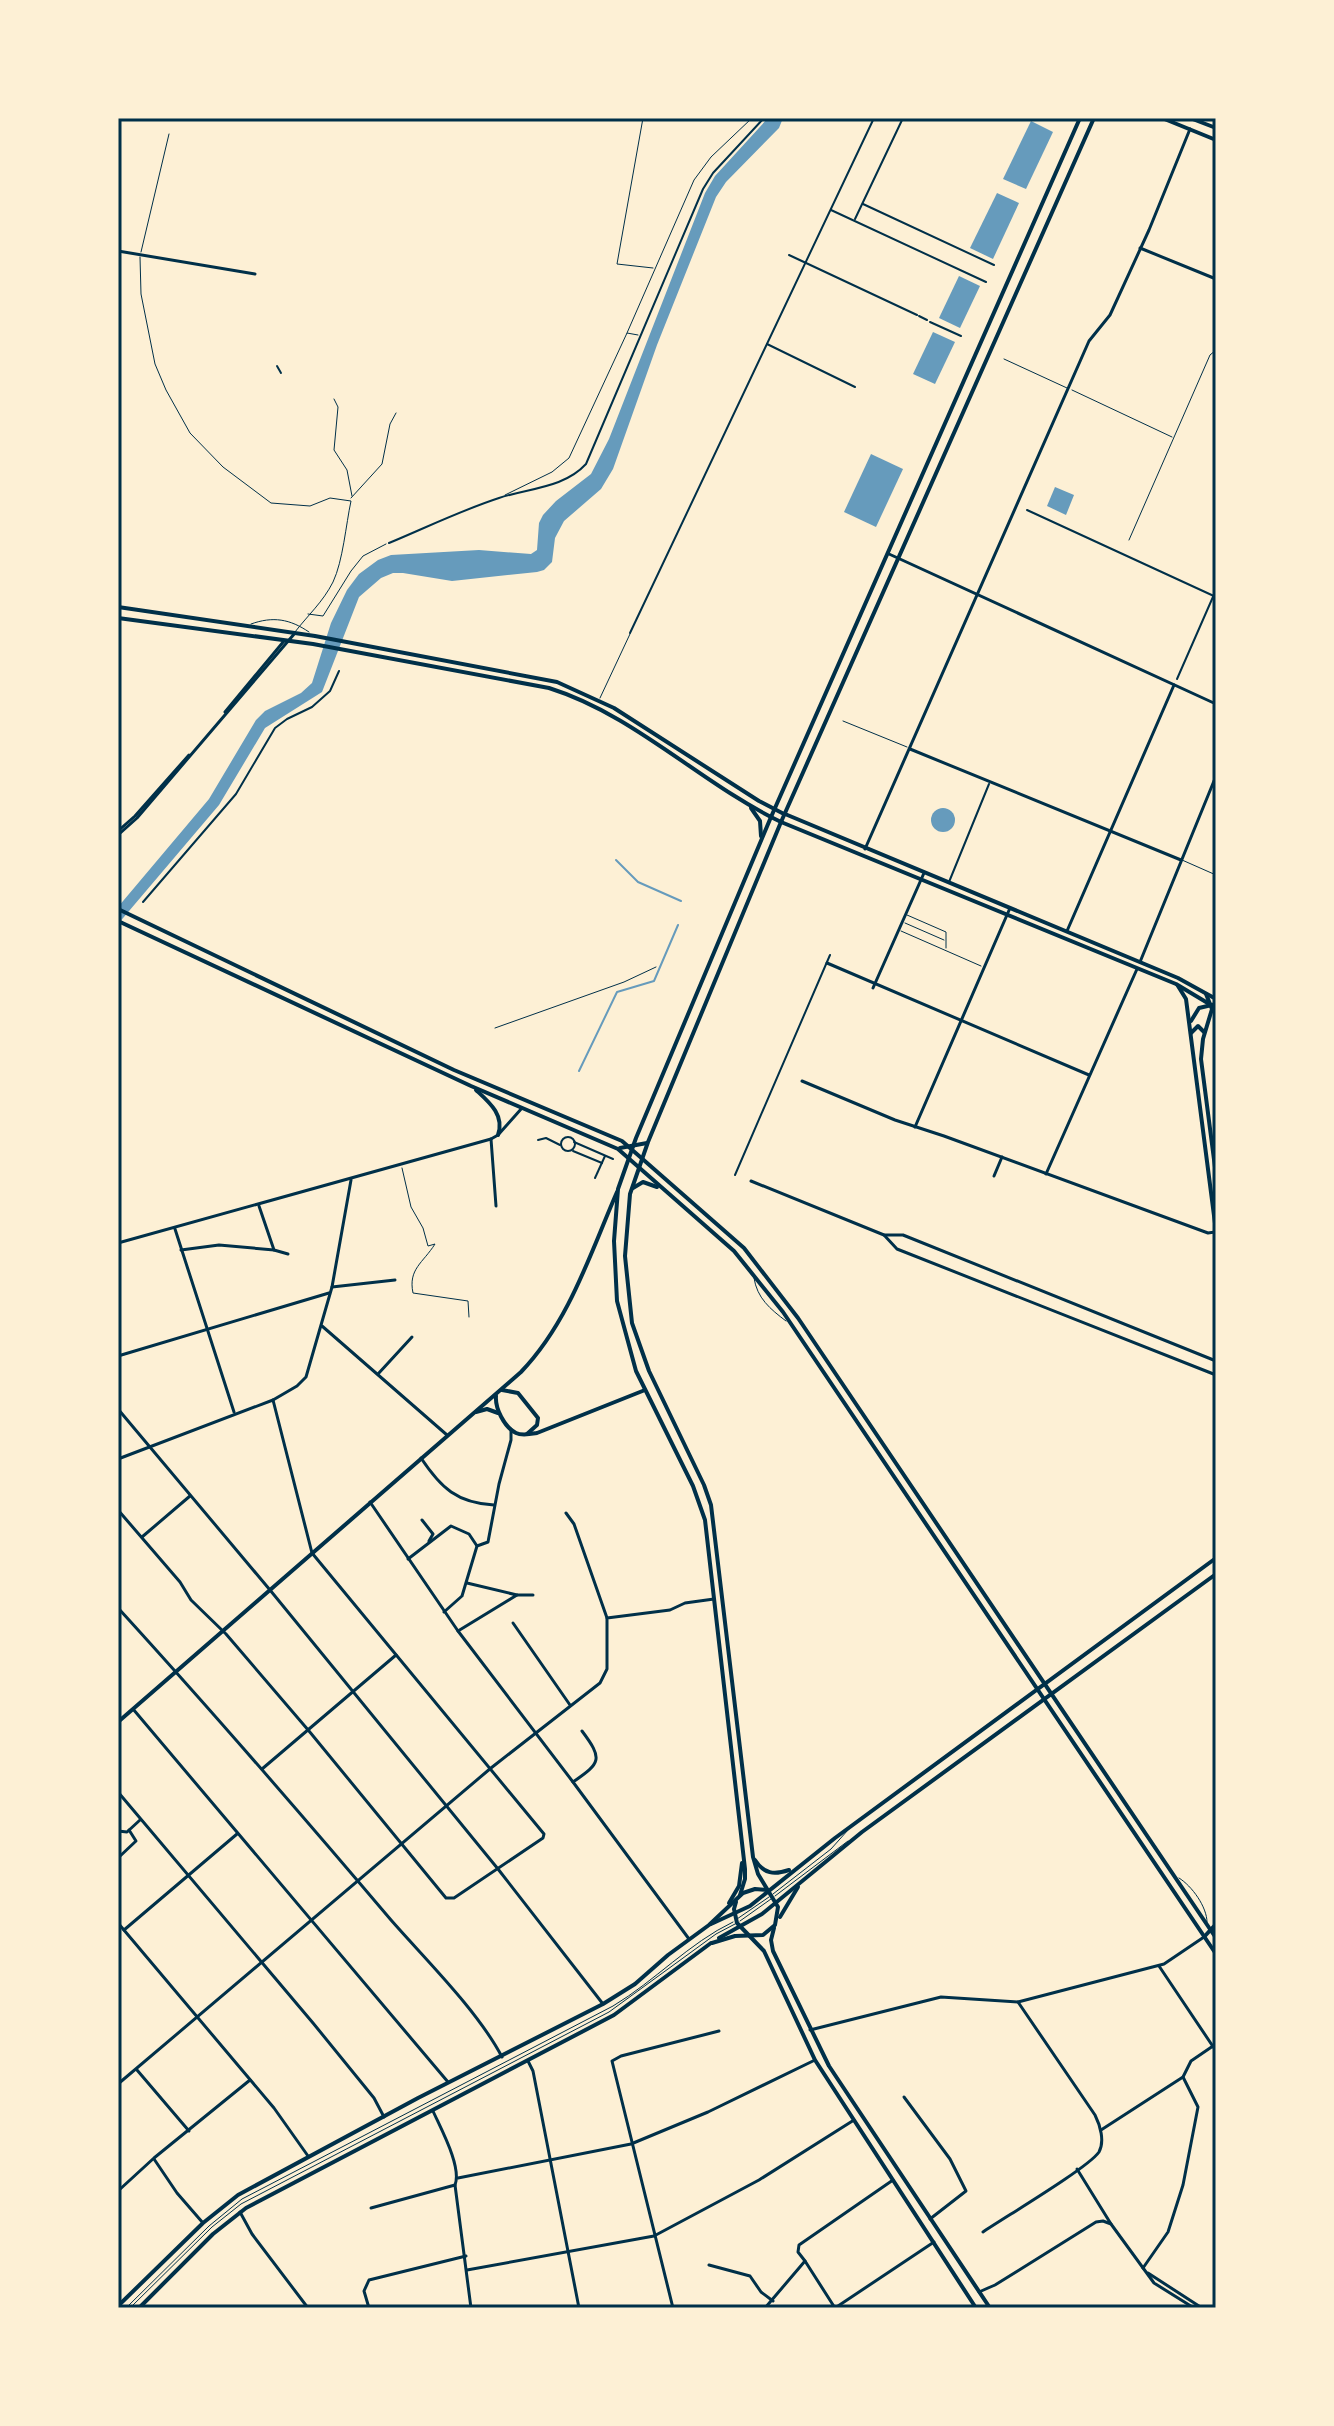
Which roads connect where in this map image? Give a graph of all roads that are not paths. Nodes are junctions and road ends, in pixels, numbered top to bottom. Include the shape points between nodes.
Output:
1 (643, 118) edge
2 (752, 118) edge
3 (764, 118) edge
4 (874, 118) edge
5 (903, 118) edge
6 (1080, 118) edge
7 (1094, 118) edge
8 (1162, 118) edge
9 (1190, 118) edge
10 (1216, 128) edge
11 (1190, 129) junction
12 (169, 134) dead end
13 (1216, 140) edge
14 (863, 204) junction
15 (831, 210) junction
16 (854, 221) junction
17 (1140, 248) junction
18 (118, 251) edge
19 (140, 255) junction
20 (789, 255) dead end
21 (806, 263) junction
22 (994, 265) dead end
23 (656, 268) junction
24 (255, 274) dead end
25 (1216, 279) edge
26 (986, 282) dead end
27 (1003, 292) junction
28 (1015, 297) junction
29 (627, 333) junction
30 (642, 336) junction
31 (961, 336) dead end
32 (767, 344) junction
33 (1216, 350) edge
34 (1004, 359) dead end
35 (277, 366) dead end
36 (281, 373) dead end
37 (855, 387) dead end
38 (1068, 388) junction
39 (334, 399) dead end
40 (396, 413) dead end
41 (1174, 438) junction
42 (352, 496) junction
43 (499, 498) junction
44 (351, 501) junction
45 (1027, 510) dead end
46 (1129, 540) dead end
47 (389, 543) joint
48 (888, 553) junction
49 (899, 558) junction
50 (1216, 590) edge
51 (978, 595) junction
52 (1215, 597) edge
53 (118, 607) edge
54 (169, 614) junction
55 (308, 614) junction
56 (118, 618) edge
57 (167, 624) junction
58 (246, 626) junction
59 (300, 626) junction
60 (295, 633) junction
61 (630, 633) joint
62 (315, 636) junction
63 (287, 641) junction
64 (339, 671) dead end
65 (1177, 679) joint
66 (1174, 685) junction
67 (599, 700) junction
68 (1216, 704) edge
69 (596, 706) junction
70 (843, 721) dead end
71 (910, 749) junction
72 (1215, 780) edge
73 (990, 782) junction
74 (747, 803) junction
75 (774, 809) junction
76 (784, 814) junction
77 (771, 817) junction
78 (781, 822) junction
79 (1110, 831) junction
80 (118, 833) edge
81 (760, 844) junction
82 (865, 849) junction
83 (1181, 860) junction
84 (924, 873) junction
85 (1216, 875) edge
86 (920, 880) junction
87 (948, 883) junction
88 (143, 902) dead end
89 (1010, 908) junction
90 (118, 909) edge
91 (906, 914) junction
92 (1007, 915) junction
93 (118, 921) edge
94 (902, 922) junction
95 (899, 930) junction
96 (1066, 932) junction
97 (1063, 938) junction
98 (946, 940) junction
99 (946, 951) junction
100 (830, 955) dead end
101 (1140, 962) junction
102 (827, 963) junction
103 (656, 967) dead end
104 (984, 968) junction
105 (1137, 968) junction
106 (1176, 984) junction
107 (874, 986) junction
108 (1215, 1005) edge
109 (1210, 1017) junction
110 (961, 1020) junction
111 (1190, 1027) junction
112 (495, 1028) dead end
113 (1204, 1034) junction
114 (1191, 1035) junction
115 (1089, 1075) junction
116 (802, 1081) dead end
117 (471, 1086) junction
118 (525, 1102) junction
119 (522, 1108) junction
120 (915, 1127) junction
121 (498, 1135) junction
122 (636, 1138) junction
123 (491, 1139) junction
124 (538, 1140) dead end
125 (622, 1141) junction
126 (574, 1142) junction
127 (648, 1142) junction
128 (561, 1145) junction
129 (632, 1148) junction
130 (571, 1149) junction
131 (618, 1149) junction
132 (605, 1155) junction
133 (629, 1157) junction
134 (1002, 1157) junction
135 (642, 1158) junction
136 (613, 1159) dead end
137 (602, 1163) junction
138 (401, 1165) junction
139 (639, 1168) junction
140 (1046, 1174) junction
141 (735, 1175) dead end
142 (1216, 1175) edge
143 (994, 1176) dead end
144 (595, 1178) dead end
145 (351, 1180) junction
146 (751, 1181) dead end
147 (618, 1189) junction
148 (665, 1191) junction
149 (630, 1194) junction
150 (259, 1206) junction
151 (496, 1206) dead end
152 (175, 1229) junction
153 (1216, 1231) edge
154 (884, 1235) junction
155 (118, 1243) edge
156 (181, 1250) junction
157 (274, 1250) junction
158 (288, 1254) dead end
159 (753, 1272) junction
160 (395, 1280) dead end
161 (331, 1290) junction
162 (1066, 1301) junction
163 (1061, 1314) junction
164 (469, 1317) dead end
165 (791, 1325) junction
166 (322, 1326) junction
167 (207, 1329) junction
168 (412, 1337) dead end
169 (118, 1356) edge
170 (1216, 1361) edge
171 (378, 1374) junction
172 (1216, 1375) edge
173 (656, 1386) junction
174 (645, 1390) junction
175 (499, 1391) junction
176 (273, 1400) junction
177 (118, 1409) edge
178 (473, 1412) junction
179 (234, 1413) junction
180 (501, 1414) junction
181 (538, 1418) junction
182 (552, 1426) junction
183 (511, 1428) junction
184 (527, 1434) junction
185 (447, 1435) junction
186 (511, 1440) junction
187 (149, 1447) junction
188 (421, 1458) junction
189 (118, 1459) edge
190 (190, 1496) junction
191 (370, 1502) junction
192 (494, 1505) junction
193 (118, 1510) edge
194 (566, 1513) dead end
195 (422, 1520) dead end
196 (142, 1537) junction
197 (428, 1544) junction
198 (477, 1546) junction
199 (312, 1553) junction
200 (1216, 1558) edge
201 (408, 1560) junction
202 (1216, 1574) edge
203 (466, 1583) junction
204 (270, 1590) junction
205 (517, 1595) junction
206 (533, 1595) dead end
207 (714, 1599) junction
208 (119, 1609) edge
209 (444, 1612) junction
210 (607, 1618) junction
211 (513, 1623) dead end
212 (222, 1631) junction
213 (458, 1631) junction
214 (397, 1654) junction
215 (176, 1672) junction
216 (1044, 1683) junction
217 (1037, 1688) junction
218 (352, 1693) junction
219 (1052, 1694) junction
220 (1044, 1699) junction
221 (570, 1705) junction
222 (133, 1709) junction
223 (118, 1722) edge
224 (309, 1731) junction
225 (582, 1731) dead end
226 (536, 1732) junction
227 (491, 1768) junction
228 (262, 1769) junction
229 (743, 1778) junction
230 (733, 1779) junction
231 (573, 1782) junction
232 (118, 1792) edge
233 (447, 1806) junction
234 (140, 1820) junction
235 (856, 1823) junction
236 (749, 1824) junction
237 (739, 1825) junction
238 (129, 1830) junction
239 (118, 1831) edge
240 (862, 1832) junction
241 (237, 1834) junction
242 (401, 1844) junction
243 (743, 1856) junction
244 (753, 1857) junction
245 (118, 1858) edge
246 (795, 1868) junction
247 (498, 1869) junction
248 (187, 1875) junction
249 (358, 1881) junction
250 (799, 1885) junction
251 (772, 1896) junction
252 (738, 1897) junction
253 (724, 1910) junction
254 (311, 1920) junction
255 (737, 1921) junction
256 (118, 1923) edge
257 (1216, 1924) edge
258 (709, 1925) junction
259 (775, 1925) junction
260 (124, 1930) junction
261 (1213, 1931) edge
262 (750, 1937) junction
263 (1204, 1937) junction
264 (689, 1939) junction
265 (712, 1943) junction
266 (1216, 1954) edge
267 (262, 1962) junction
268 (1159, 1966) junction
269 (788, 1983) junction
270 (780, 1987) junction
271 (1018, 2002) junction
272 (603, 2004) junction
273 (197, 2018) junction
274 (810, 2030) junction
275 (719, 2031) dead end
276 (1213, 2046) junction
277 (1216, 2051) edge
278 (502, 2057) junction
279 (815, 2060) junction
280 (528, 2061) junction
281 (136, 2069) junction
282 (1183, 2077) junction
283 (250, 2080) junction
284 (449, 2083) junction
285 (118, 2084) edge
286 (904, 2097) dead end
287 (854, 2103) junction
288 (847, 2108) junction
289 (433, 2111) junction
290 (384, 2117) junction
291 (854, 2120) junction
292 (1101, 2130) junction
293 (189, 2131) junction
294 (631, 2144) junction
295 (308, 2156) junction
296 (154, 2158) junction
297 (550, 2159) junction
298 (1077, 2169) junction
299 (458, 2178) junction
300 (893, 2180) junction
301 (455, 2185) junction
302 (118, 2191) edge
303 (371, 2208) dead end
304 (1103, 2210) junction
305 (240, 2212) junction
306 (930, 2219) junction
307 (1096, 2222) junction
308 (203, 2223) junction
309 (1111, 2224) junction
310 (983, 2232) dead end
311 (654, 2236) junction
312 (934, 2242) junction
313 (951, 2250) junction
314 (568, 2251) junction
315 (466, 2256) junction
316 (942, 2256) junction
317 (805, 2261) junction
318 (709, 2265) dead end
319 (1143, 2268) junction
320 (467, 2270) junction
321 (979, 2292) junction
322 (773, 2301) junction
323 (118, 2306) edge
324 (126, 2308) edge
325 (130, 2308) edge
326 (139, 2308) edge
327 (308, 2308) edge
328 (369, 2308) edge
329 (471, 2308) edge
330 (579, 2308) edge
331 (673, 2308) edge
332 (765, 2308) edge
333 (835, 2308) edge
334 (976, 2308) edge
335 (990, 2308) edge
336 (1194, 2308) edge
337 (1202, 2308) edge

1 - 23 lane via 617,264
2 - 23 lane via 694,180
3 - 30 street via 703,189
4 - 15 street
5 - 14 street
6 - 27 main road
7 - 28 main road
8 - 11 main road
9 - 10 main road
11 - 13 main road
11 - 17 street
12 - 19 lane
14 - 16 street
14 - 22 street
15 - 16 street
15 - 21 street
16 - 26 street
17 - 25 street
17 - 38 street
18 - 19 street
19 - 24 street
19 - 44 lane via 141,294 155,364 190,433 223,467 271,503
20 - 21 street
21 - 31 street
21 - 32 street
23 - 29 lane
27 - 28 main road
27 - 48 main road
28 - 49 main road
29 - 30 lane
29 - 43 lane via 569,458
30 - 43 street via 586,464 562,481
32 - 37 street
32 - 61 street
33 - 41 lane
34 - 38 lane
35 - 36 street
38 - 41 lane
38 - 51 street
39 - 42 lane via 334,450 347,470
40 - 42 lane via 382,464
41 - 46 lane
42 - 44 lane
43 - 47 street
44 - 55 lane via 335,579
45 - 52 street
47 - 55 lane via 363,556 323,616
48 - 49 street
48 - 75 main road
49 - 51 street
49 - 76 main road
50 - 52 street
51 - 66 street
51 - 71 street
52 - 65 street
53 - 54 main road
54 - 57 main road
54 - 58 main road
55 - 59 lane
56 - 57 main road
57 - 63 main road
58 - 59 lane via 267,618
58 - 60 main road
59 - 60 lane
59 - 62 lane
60 - 62 main road
60 - 63 street
61 - 67 lane
62 - 67 main road via 529,675
63 - 69 main road via 527,683
63 - 80 street via 137,818
64 - 88 street via 330,691 275,728 236,794
65 - 66 lane
66 - 68 street
66 - 79 street
67 - 69 main road
67 - 75 main road
69 - 74 main road
70 - 71 lane
71 - 73 street
71 - 82 street
72 - 83 street
73 - 79 street
73 - 87 street
74 - 77 main road
74 - 81 main road via 760,821
75 - 76 main road
75 - 77 main road
76 - 78 main road
76 - 82 main road
77 - 78 main road
77 - 81 main road
78 - 86 main road
78 - 127 main road
79 - 83 street
79 - 96 street
81 - 122 main road
82 - 84 main road
83 - 85 lane
83 - 101 street
84 - 86 street
84 - 87 main road
86 - 91 street
86 - 92 main road
87 - 89 main road
89 - 92 street
89 - 96 main road
90 - 118 main road
91 - 94 street
91 - 98 lane via 946,932
92 - 97 main road
92 - 104 street
93 - 117 main road
94 - 95 street
94 - 98 lane
95 - 99 lane
95 - 107 street
96 - 97 main road
96 - 101 main road
97 - 105 main road
98 - 99 lane
99 - 104 lane
100 - 102 street
101 - 108 main road via 1205,992
102 - 107 street
102 - 141 street
103 - 112 lane
104 - 110 street
105 - 106 main road
105 - 115 street
106 - 108 main road
106 - 111 main road via 1185,997
107 - 110 street
108 - 109 main road
108 - 109 main road
108 - 111 main road via 1196,1010
109 - 113 main road
110 - 115 street
110 - 120 street
111 - 114 main road
113 - 114 main road via 1198,1026
113 - 142 main road via 1202,1064
114 - 153 main road
115 - 140 street
116 - 120 street
117 - 119 main road
117 - 121 main road via 498,1115
118 - 119 main road
118 - 125 main road
119 - 121 street
119 - 131 main road
120 - 134 street
121 - 123 street
122 - 125 main road
122 - 129 main road
123 - 138 street
123 - 151 street
124 - 128 street
125 - 129 main road
126 - 128 street via 566,1137
126 - 130 street
126 - 132 street
127 - 129 main road
127 - 135 main road
128 - 130 street
129 - 131 main road
129 - 133 main road
129 - 135 main road
130 - 137 street
131 - 133 main road
132 - 136 street
132 - 137 street
133 - 135 main road
133 - 139 main road
133 - 147 main road
134 - 140 street
134 - 143 street
135 - 139 main road
135 - 216 main road via 767,1275
137 - 144 street
138 - 145 street
138 - 164 lane via 411,1207 428,1246 435,1244 413,1272 413,1293 468,1301
139 - 148 main road
139 - 149 main road
140 - 153 street via 1208,1233
145 - 150 street
145 - 161 street
146 - 154 street
147 - 174 main road via 617,1301
147 - 175 main road via 561,1319 534,1359
148 - 149 main road via 643,1182
148 - 159 main road
149 - 173 main road via 625,1241 628,1297
150 - 152 street
150 - 157 street
152 - 155 street
152 - 156 street
154 - 162 street via 903,1235
154 - 163 street via 897,1249
156 - 157 street via 219,1245
156 - 167 street
157 - 158 street
159 - 165 main road
159 - 165 lane via 763,1300
160 - 161 street
161 - 166 street
161 - 167 street
162 - 163 street
162 - 170 street
163 - 172 street
165 - 217 main road
166 - 171 street
166 - 176 street via 309,1375
167 - 169 street
167 - 179 street
168 - 171 street
171 - 185 street
173 - 174 main road
173 - 229 main road via 711,1505
174 - 182 main road
174 - 207 main road via 700,1505
175 - 178 main road
175 - 180 main road via 495,1401
175 - 181 main road via 518,1393
176 - 179 street
176 - 199 street
177 - 187 street
178 - 180 main road
178 - 185 main road
179 - 187 street
180 - 183 main road
181 - 182 main road
181 - 184 main road
182 - 184 main road
183 - 184 main road
183 - 186 street
184 - 186 street
185 - 188 main road
186 - 192 street
187 - 189 street
187 - 190 street
188 - 191 main road
188 - 192 street via 451,1494
190 - 196 street
190 - 204 street
191 - 199 main road
191 - 201 street
192 - 198 street via 488,1542
193 - 196 street
194 - 210 street
195 - 197 street via 433,1534
196 - 212 street
197 - 198 street via 451,1526 469,1534
197 - 201 street
198 - 203 street
199 - 204 main road
199 - 214 street
200 - 216 main road
201 - 209 street
202 - 219 main road
203 - 205 street
203 - 209 street via 459,1600
204 - 212 main road
204 - 218 street
205 - 206 street
205 - 213 street
207 - 210 street
207 - 230 main road
208 - 215 street
209 - 213 street
210 - 221 street via 606,1674
211 - 221 street
212 - 215 main road
212 - 224 street
213 - 226 street
214 - 218 street
214 - 227 street
215 - 222 main road
215 - 228 street
216 - 217 main road
216 - 219 main road
217 - 220 main road
217 - 235 main road
218 - 224 street
218 - 233 street
219 - 220 main road
219 - 261 main road
220 - 240 main road
220 - 263 main road
221 - 226 street
222 - 223 main road
222 - 241 street
224 - 228 street
224 - 242 street
225 - 231 street via 597,1762
226 - 227 street
226 - 231 street
227 - 233 street
227 - 247 street via 544,1834
228 - 249 street
229 - 230 main road
229 - 236 main road
230 - 237 main road
231 - 264 street
232 - 234 street
233 - 242 street
233 - 247 street
234 - 238 street
234 - 248 street
235 - 246 main road
235 - 251 lane
236 - 237 main road
236 - 244 main road
237 - 243 main road
238 - 239 street
238 - 245 street via 136,1841
240 - 250 main road
240 - 251 lane
241 - 248 street
241 - 254 street
242 - 247 street via 450,1899
242 - 249 street
243 - 252 main road via 745,1879
243 - 253 main road via 739,1886
244 - 246 main road via 771,1873
244 - 251 main road
246 - 251 main road
247 - 272 street
248 - 260 street
248 - 267 street
249 - 254 street
249 - 278 street
250 - 251 main road
250 - 259 main road
251 - 252 main road via 751,1889
251 - 255 main road
251 - 255 main road via 750,1906
251 - 259 main road via 778,1913
252 - 253 main road
252 - 255 main road
253 - 258 main road
254 - 267 street
254 - 284 street
255 - 258 main road
255 - 262 main road
255 - 265 main road
255 - 324 lane via 613,2006 242,2199
255 - 325 lane via 609,2012 241,2204
256 - 260 street
257 - 261 main road
258 - 264 main road
259 - 262 main road
259 - 269 main road via 772,1946
260 - 273 street
261 - 263 main road
262 - 265 main road
262 - 270 main road via 764,1951
263 - 266 main road
263 - 268 street
264 - 272 main road
265 - 280 main road via 621,2011
267 - 273 street
267 - 290 street
268 - 271 street
268 - 276 street
269 - 270 main road
269 - 274 main road
270 - 279 main road
271 - 274 street via 945,1996
271 - 292 street
272 - 278 main road
273 - 281 street
273 - 283 street
274 - 287 main road
275 - 294 street via 613,2059
276 - 277 street
276 - 282 street via 1191,2061
278 - 284 main road
279 - 288 main road
279 - 294 street
280 - 289 main road
280 - 297 street
281 - 285 street
281 - 293 street
282 - 292 street
282 - 319 street via 1198,2107 1183,2185 1168,2232
283 - 293 street
283 - 295 street
284 - 290 main road
286 - 306 street via 950,2159 966,2191
287 - 288 main road
287 - 306 main road
288 - 291 main road
289 - 299 street
289 - 305 main road
290 - 295 main road
291 - 300 main road
291 - 311 street via 759,2180
292 - 298 street via 1100,2150
293 - 296 street
294 - 297 street
294 - 311 street
295 - 308 main road via 238,2195
296 - 302 street
296 - 308 street
297 - 299 street
297 - 314 street
298 - 304 street
298 - 310 street
299 - 301 street
300 - 312 main road
300 - 317 street via 801,2244 798,2252
301 - 303 street
301 - 315 street
304 - 307 street
304 - 309 street
305 - 326 main road
305 - 327 street
306 - 313 main road
307 - 309 street
307 - 321 street
308 - 323 main road
309 - 319 street
311 - 314 street
311 - 331 street
312 - 316 main road
312 - 333 street
313 - 316 main road
313 - 321 main road
314 - 320 street
314 - 330 street
315 - 320 street
315 - 328 street via 369,2280 364,2291
316 - 334 main road
317 - 322 street
317 - 333 street
318 - 322 street via 750,2276
319 - 336 street via 1155,2284
319 - 337 street
320 - 329 street
321 - 335 main road
322 - 332 street

